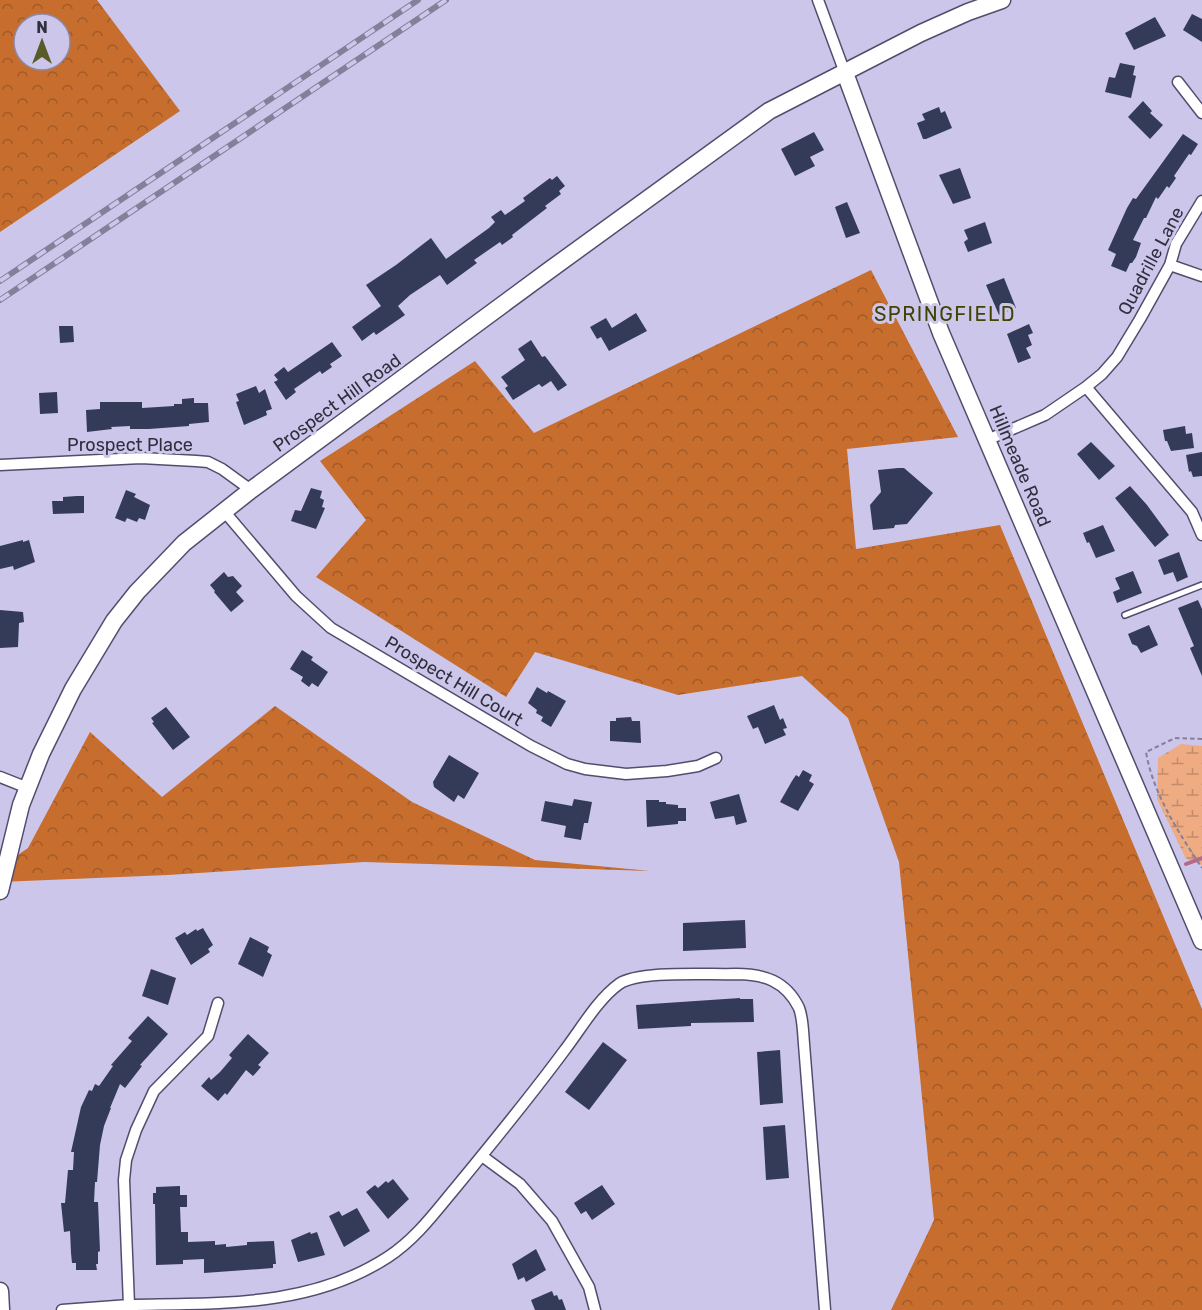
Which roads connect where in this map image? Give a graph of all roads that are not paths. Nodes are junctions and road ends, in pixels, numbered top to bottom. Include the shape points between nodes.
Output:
1 (818, 0) edge
2 (1002, 0) edge
3 (845, 73) junction
4 (1178, 81) dead end
5 (1202, 113) edge
6 (1202, 201) edge
7 (1170, 265) junction
8 (1202, 276) edge
9 (1086, 387) junction
10 (987, 440) junction
11 (0, 465) edge
12 (251, 490) junction
13 (224, 511) junction
14 (1202, 535) edge
15 (1202, 585) edge
16 (1125, 615) dead end
17 (716, 758) dead end
18 (0, 777) edge
19 (28, 788) junction
20 (0, 891) edge
21 (1202, 941) edge
22 (218, 1003) dead end
23 (482, 1156) junction
24 (0, 1291) edge
25 (129, 1308) edge
26 (1, 1310) edge
27 (62, 1310) edge
28 (595, 1310) edge
29 (825, 1310) edge

1 - 3 street, Hillmeade Road
2 - 3 street, Prospect Hill Road via 921,33
3 - 10 street, Hillmeade Road via 934,315
3 - 12 street, Prospect Hill Road via 769,111 735,134
4 - 5 street
6 - 7 street, Quadrille Lane via 1176,244
7 - 8 street
7 - 9 street, Quadrille Lane via 1117,357
9 - 10 street, Quadrille Lane via 1045,415
9 - 14 street via 1192,512
10 - 21 street, Hillmeade Road
11 - 12 street, Prospect Place via 141,458 196,460 222,469
12 - 13 street, Prospect Hill Road
13 - 17 street, Prospect Hill Court via 296,596 332,628 531,746 567,764 626,774 698,766
13 - 19 street, Prospect Hill Road via 177,550 114,621 73,689
15 - 16 lane
18 - 19 street
19 - 20 street, Prospect Hill Road
22 - 25 street via 208,1036 154,1091 126,1160
23 - 25 street via 417,1234 348,1280 298,1294 232,1303
23 - 28 street via 520,1184 552,1221 589,1287
23 - 29 street via 620,983 644,976 751,974 772,979 788,991 800,1009
24 - 26 street
25 - 27 street

